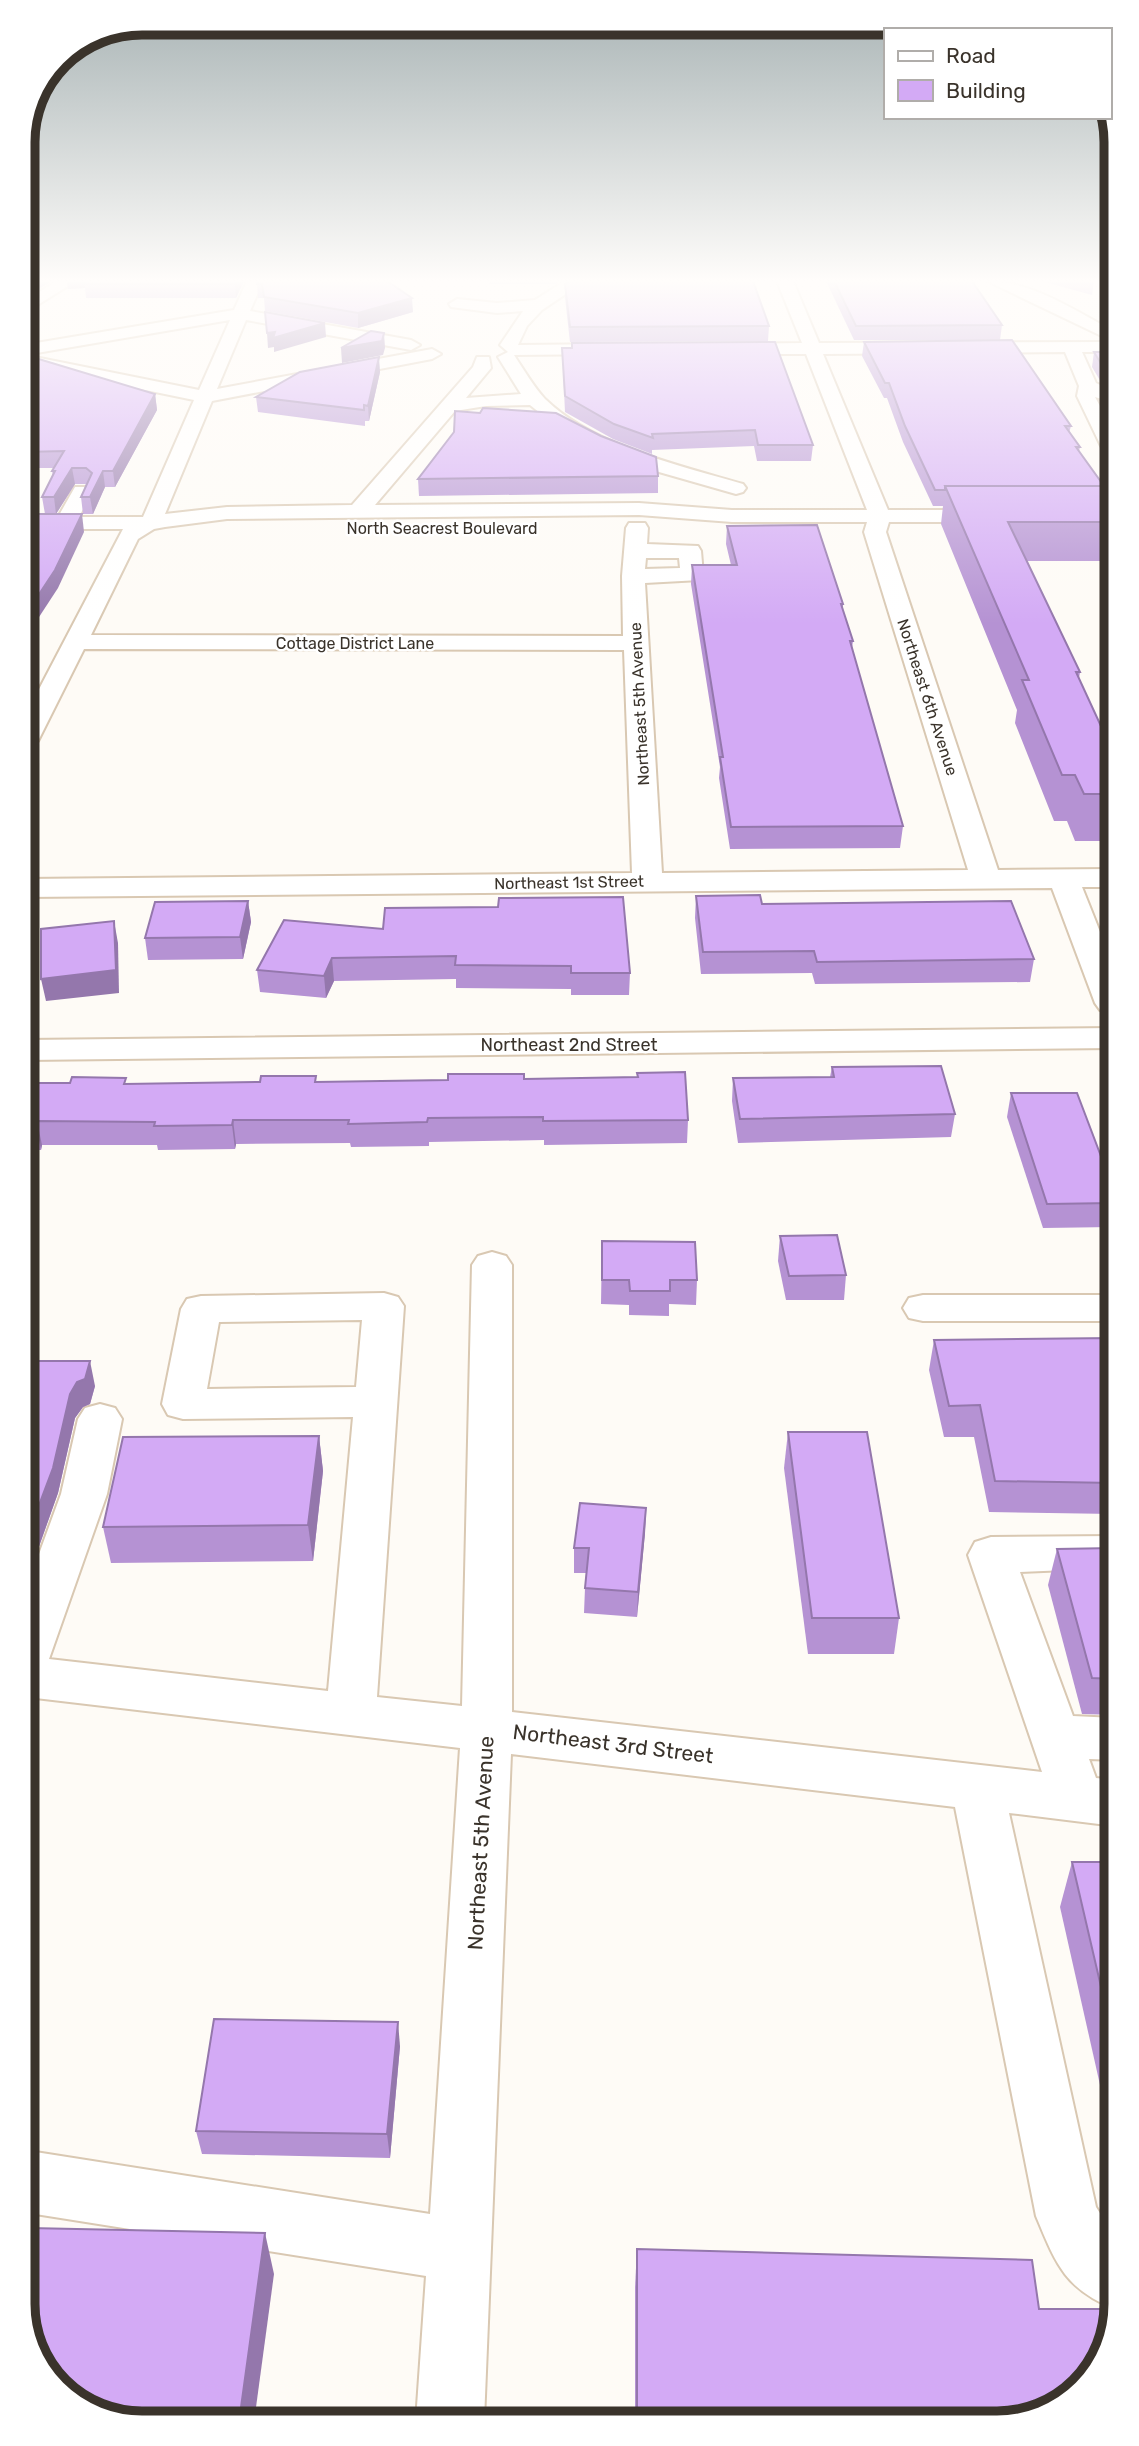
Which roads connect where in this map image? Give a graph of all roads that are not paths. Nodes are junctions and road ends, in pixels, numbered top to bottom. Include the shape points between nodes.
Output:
1 (196, 395) edge
2 (216, 395) edge
3 (458, 395) edge
4 (533, 395) edge
5 (832, 395) edge
6 (1086, 395) edge
7 (205, 397) junction
8 (536, 399) junction
9 (448, 407) junction
10 (1103, 410) edge
11 (736, 488) dead end
12 (82, 491) edge
13 (359, 512) junction
14 (1011, 515) edge
15 (732, 516) junction
16 (880, 516) junction
17 (151, 522) junction
18 (35, 523) edge
19 (65, 523) junction
20 (690, 551) dead end
21 (635, 552) junction
22 (75, 642) junction
23 (636, 643) junction
24 (35, 721) edge
25 (1064, 878) junction
26 (1104, 878) edge
27 (986, 879) junction
28 (647, 881) junction
29 (35, 888) edge
30 (1104, 982) edge
31 (1104, 1038) edge
32 (35, 1050) edge
33 (492, 1265) dead end
34 (923, 1308) dead end
35 (1104, 1308) edge
36 (376, 1402) junction
37 (100, 1419) dead end
38 (1104, 1552) edge
39 (35, 1655) edge
40 (35, 1676) edge
41 (351, 1714) junction
42 (487, 1729) junction
43 (1054, 1736) junction
44 (1104, 1738) edge
45 (977, 1786) junction
46 (1096, 1800) edge
47 (35, 2183) edge
48 (459, 2250) junction
49 (1104, 2272) edge
50 (451, 2411) edge

1 - 7 street
2 - 7 street
3 - 9 street
4 - 8 street
5 - 16 street
6 - 10 street
7 - 17 street
8 - 9 street via 486,400
8 - 11 street via 556,416 612,446
9 - 13 street
12 - 19 street
13 - 15 street, North Seacrest Boulevard via 639,509
13 - 17 street, North Seacrest Boulevard via 227,513
14 - 16 street, North Seacrest Boulevard
15 - 16 street, North Seacrest Boulevard
15 - 21 street, North Seacrest Boulevard
16 - 27 street, Northeast 6th Avenue via 875,532
17 - 19 street, North Seacrest Boulevard
17 - 21 street, North Seacrest Boulevard
17 - 22 street via 129,535
18 - 19 street, North Seacrest Boulevard
20 - 21 street via 692,575
21 - 23 street, Northeast 5th Avenue
22 - 23 street, Cottage District Lane
22 - 24 street
23 - 28 street, Northeast 5th Avenue
25 - 26 street, Northeast 1st Street
25 - 27 street, Northeast 1st Street
25 - 30 street
27 - 28 street, Northeast 1st Street
28 - 29 street, Northeast 1st Street
31 - 32 street, Northeast 2nd Street
33 - 42 street, Northeast 5th Avenue
34 - 35 street
36 - 36 street via 384,1307 201,1309 183,1405
36 - 41 street
37 - 39 street via 84,1494
38 - 43 street via 991,1555
40 - 41 street, Northeast 3rd Street
41 - 42 street, Northeast 3rd Street
42 - 45 street, Northeast 3rd Street
42 - 48 street, Northeast 5th Avenue
43 - 44 street
43 - 46 street
45 - 46 street, Northeast 3rd Street
45 - 49 street via 1067,2216
47 - 48 street
48 - 50 street, Northeast 5th Avenue

